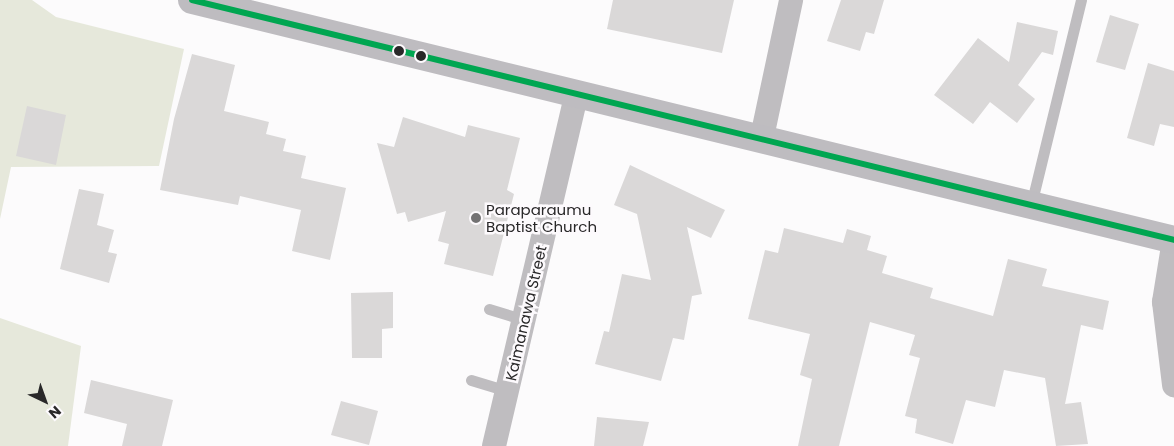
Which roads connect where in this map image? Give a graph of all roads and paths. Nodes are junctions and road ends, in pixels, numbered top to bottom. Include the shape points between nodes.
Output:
1 (192, 0) edge
2 (791, 0) edge
3 (1081, 0) edge
4 (577, 93) junction
5 (762, 137) junction
6 (1031, 204) junction
7 (1174, 240) edge
8 (489, 309) dead end
9 (525, 320) junction
10 (471, 380) dead end
11 (1174, 385) edge
12 (507, 391) junction
13 (494, 446) edge

1 - 4 street
2 - 5 street
3 - 6 lane
4 - 5 street
4 - 9 street, Kaimanawa Street
5 - 6 street
6 - 7 street
7 - 11 street via 1164,302
8 - 9 lane
9 - 12 street, Kaimanawa Street
10 - 12 lane
12 - 13 street, Kaimanawa Street

